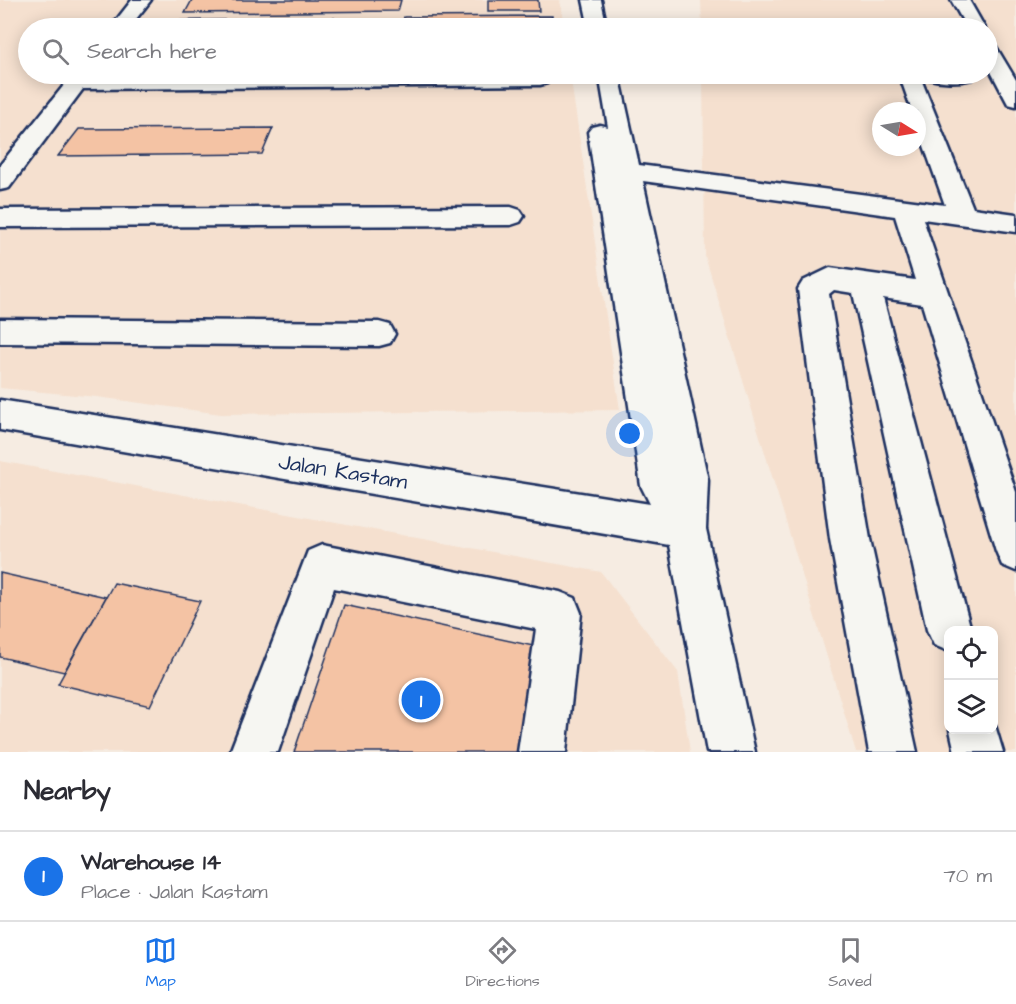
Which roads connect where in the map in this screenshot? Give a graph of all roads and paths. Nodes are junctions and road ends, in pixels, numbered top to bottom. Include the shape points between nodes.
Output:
1 (142, 0) edge
2 (575, 0) edge
3 (592, 0) edge
4 (960, 0) edge
5 (127, 18) edge
6 (579, 18) edge
7 (596, 18) edge
8 (970, 18) edge
9 (998, 67) edge
10 (76, 84) edge
11 (593, 84) edge
12 (610, 84) edge
13 (913, 84) edge
14 (1016, 99) edge
15 (618, 170) junction
16 (0, 182) edge
17 (906, 207) junction
18 (962, 215) junction
19 (512, 216) dead end
20 (0, 218) edge
21 (1016, 224) edge
22 (865, 283) junction
23 (932, 294) junction
24 (0, 331) edge
25 (379, 334) dead end
26 (0, 415) edge
27 (686, 529) junction
28 (1016, 551) edge
29 (948, 626) edge
30 (974, 734) edge
31 (254, 752) edge
32 (542, 752) edge
33 (731, 752) edge
34 (893, 752) edge
35 (978, 752) edge

1 - 5 street
2 - 6 street
3 - 7 street
4 - 8 street
9 - 14 street
10 - 16 street
11 - 15 street
12 - 15 street
13 - 18 street
15 - 17 street
15 - 27 street via 660,486
17 - 18 street
17 - 23 street
18 - 21 street
19 - 20 street
22 - 23 street
22 - 29 street
22 - 34 street via 831,279 813,289 850,539
23 - 28 street
24 - 25 street
26 - 27 street, Jalan Kastam
27 - 33 street
30 - 35 street
31 - 32 street via 322,565 560,613

